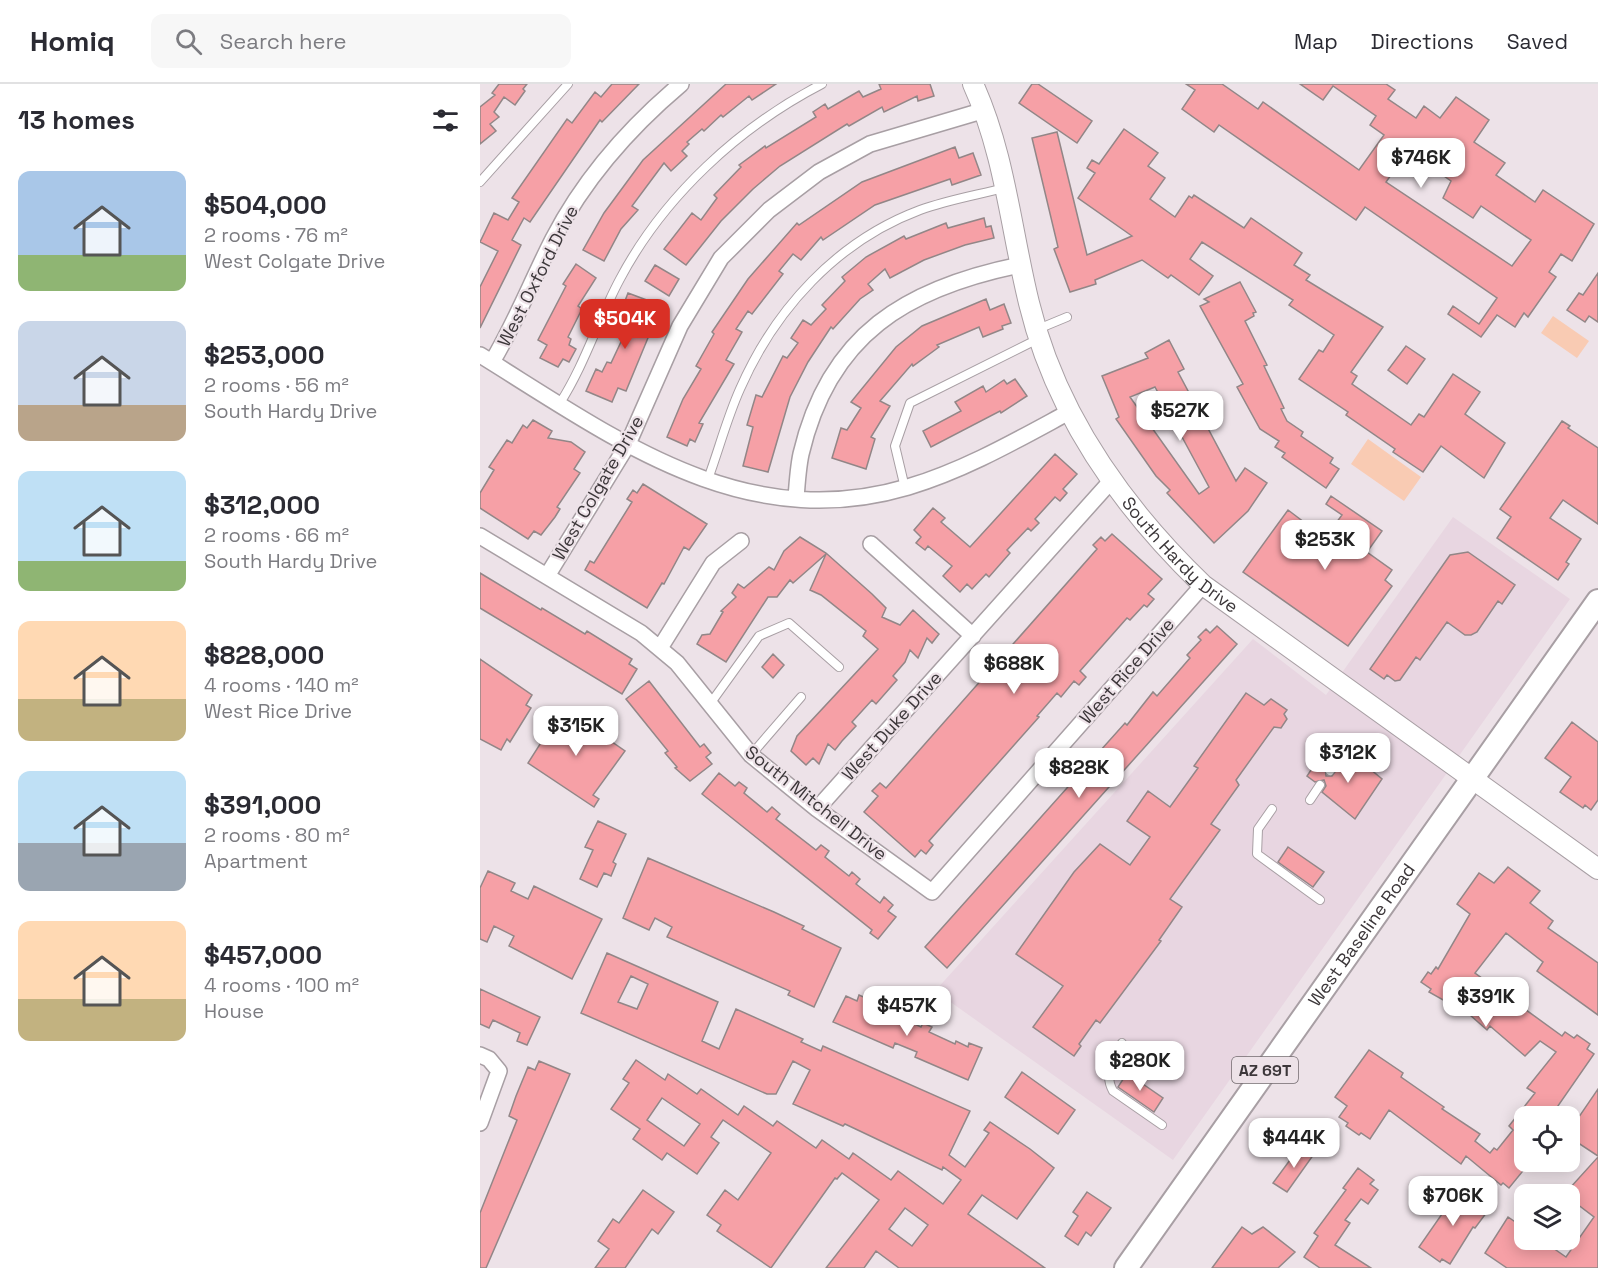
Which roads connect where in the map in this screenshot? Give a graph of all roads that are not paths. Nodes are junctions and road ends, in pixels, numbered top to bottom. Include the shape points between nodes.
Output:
1 (568, 84) edge
2 (681, 84) edge
3 (822, 84) edge
4 (973, 84) edge
5 (985, 110) junction
6 (480, 182) edge
7 (1005, 187) junction
8 (1020, 265) junction
9 (1067, 317) dead end
10 (1038, 334) junction
11 (486, 359) edge
12 (560, 403) junction
13 (1069, 412) junction
14 (628, 444) junction
15 (1111, 481) junction
16 (707, 482) junction
17 (905, 488) junction
18 (796, 499) junction
19 (480, 536) edge
20 (741, 541) dead end
21 (871, 544) dead end
22 (547, 576) junction
23 (1203, 585) junction
24 (1598, 601) edge
25 (973, 636) junction
26 (660, 648) junction
27 (839, 667) dead end
28 (801, 697) dead end
29 (709, 705) junction
30 (1373, 746) dead end
31 (750, 755) junction
32 (1330, 771) dead end
33 (1473, 778) junction
34 (1320, 785) dead end
35 (1310, 800) dead end
36 (1272, 808) dead end
37 (817, 809) junction
38 (1598, 869) edge
39 (932, 892) joint
40 (1320, 900) dead end
41 (1122, 1043) dead end
42 (480, 1055) edge
43 (480, 1122) edge
44 (1162, 1125) dead end
45 (1126, 1268) edge

1 - 6 lane
2 - 11 street, West Oxford Drive via 633,129 578,197 553,238 511,331
3 - 12 lane via 753,127 709,163 659,219 621,278
4 - 5 street, South Hardy Drive
5 - 7 street, South Hardy Drive
5 - 14 street, West Colgate Drive via 870,144 819,172 769,210 721,258 680,326
7 - 8 street, South Hardy Drive
7 - 16 lane via 920,210 862,239 810,281 769,333 752,362
8 - 10 street, South Hardy Drive
8 - 18 street via 933,289 899,308 851,350 832,375 813,413 801,455
9 - 10 lane
10 - 13 street, South Hardy Drive
10 - 17 lane via 910,403 896,446
11 - 12 street
12 - 14 street
13 - 15 street, South Hardy Drive
13 - 17 street via 955,471
14 - 16 street
14 - 22 street, West Colgate Drive
15 - 23 street, South Hardy Drive via 1146,528
15 - 25 street, West Duke Drive
16 - 18 street
17 - 18 street via 864,497
19 - 22 street, South Mitchell Drive
20 - 26 street via 712,563
21 - 25 street
22 - 26 street, South Mitchell Drive
23 - 33 street, South Hardy Drive
23 - 39 street, West Rice Drive
24 - 33 main road, West Baseline Road / AZ 69T
25 - 37 street, West Duke Drive
26 - 29 street, South Mitchell Drive via 677,663
27 - 29 lane via 789,623 759,636
28 - 31 lane
29 - 31 street, South Mitchell Drive
30 - 32 lane via 1353,740
31 - 37 street, South Mitchell Drive
33 - 38 street, South Hardy Drive
33 - 45 main road, West Baseline Road / AZ 69T
34 - 35 lane
36 - 40 lane via 1258,829 1257,854
37 - 39 street, South Mitchell Drive
41 - 44 lane via 1111,1061 1110,1086
42 - 43 street via 499,1071

